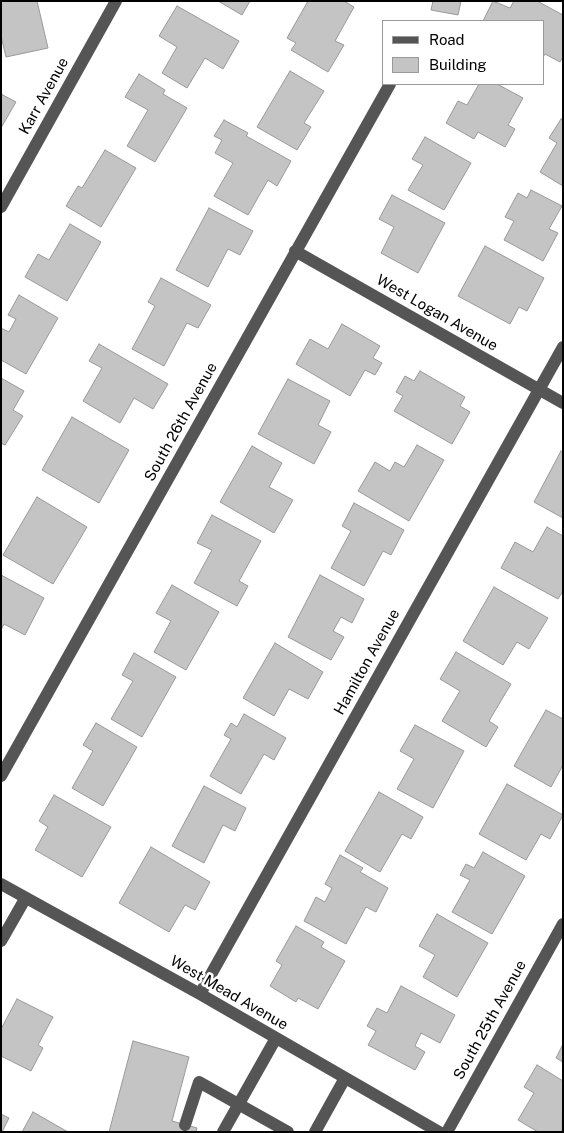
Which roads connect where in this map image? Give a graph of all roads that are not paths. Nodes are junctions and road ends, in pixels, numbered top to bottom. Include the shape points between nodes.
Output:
1 (116, 1) edge
2 (389, 85) edge
3 (1, 207) edge
4 (295, 251) junction
5 (563, 347) edge
6 (539, 390) junction
7 (563, 403) edge
8 (1, 776) edge
9 (1, 884) edge
10 (25, 899) junction
11 (563, 924) edge
12 (1, 941) edge
13 (200, 994) junction
14 (276, 1038) junction
15 (345, 1078) junction
16 (239, 1104) junction
17 (185, 1125) dead end
18 (224, 1132) edge
19 (288, 1132) edge
20 (315, 1132) edge
21 (439, 1132) edge
22 (447, 1132) edge

1 - 3 street, Karr Avenue
2 - 4 street, South 26th Avenue
4 - 6 street, West Logan Avenue
4 - 8 street, South 26th Avenue
5 - 6 street, Hamilton Avenue
6 - 7 street, West Logan Avenue
6 - 13 street, Hamilton Avenue
9 - 10 street, West Mead Avenue
10 - 12 street
10 - 13 street, West Mead Avenue
11 - 22 street, South 25th Avenue
13 - 14 street, West Mead Avenue
14 - 15 street, West Mead Avenue
14 - 16 street
15 - 20 street
15 - 21 street, West Mead Avenue
16 - 17 street via 199,1082
16 - 18 street
16 - 19 street

